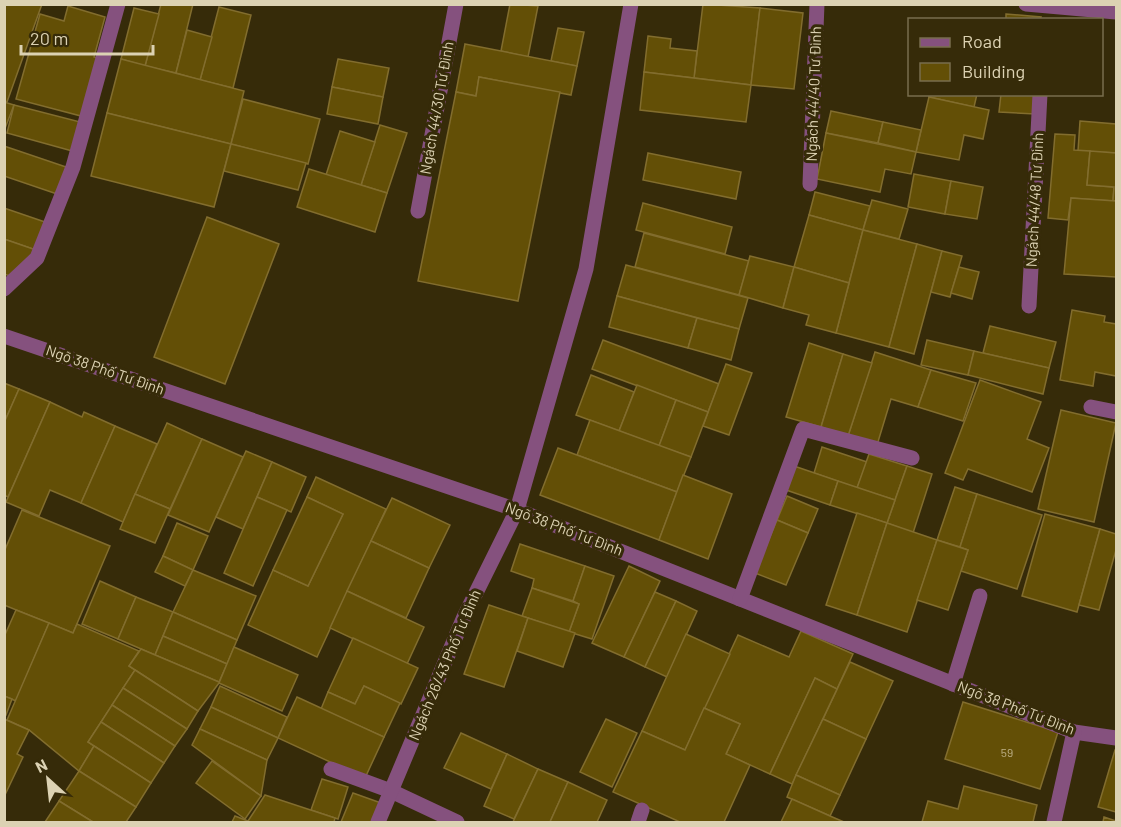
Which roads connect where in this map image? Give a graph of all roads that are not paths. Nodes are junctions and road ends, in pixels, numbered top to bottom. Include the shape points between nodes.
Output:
1 (118, 4) edge
2 (456, 4) edge
3 (631, 4) edge
4 (817, 4) edge
5 (1026, 4) edge
6 (1116, 12) edge
7 (1045, 13) edge
8 (1040, 96) edge
9 (810, 184) dead end
10 (418, 211) dead end
11 (4, 289) edge
12 (1029, 306) dead end
13 (4, 336) edge
14 (1091, 407) dead end
15 (1116, 412) edge
16 (912, 458) dead end
17 (517, 510) junction
18 (980, 596) dead end
19 (740, 599) junction
20 (954, 684) junction
21 (1074, 732) junction
22 (1116, 738) edge
23 (331, 769) dead end
24 (391, 791) junction
25 (378, 822) edge
26 (457, 822) edge
27 (1054, 822) edge

1 - 11 street via 73,167 37,258
2 - 10 street, Ngách 44/30 Tư Đình
3 - 17 street, Ngách 26/43 Phố Tư Đình via 586,269
4 - 9 street, Ngách 44/40 Tư Đình
5 - 7 street
6 - 7 street
8 - 12 street, Ngách 44/48 Tư Đình
13 - 17 street, Ngõ 38 Phố Tư Đình
14 - 15 street
16 - 19 street via 803,429
17 - 19 street, Ngõ 38 Phố Tư Đình
17 - 24 street, Ngách 26/43 Phố Tư Đình via 464,617
18 - 20 street
19 - 20 street, Ngõ 38 Phố Tư Đình
20 - 21 street, Ngõ 38 Phố Tư Đình
21 - 22 street, Ngõ 38 Phố Tư Đình
21 - 27 street
23 - 24 street
24 - 25 street, Ngách 26/43 Phố Tư Đình
24 - 26 street

